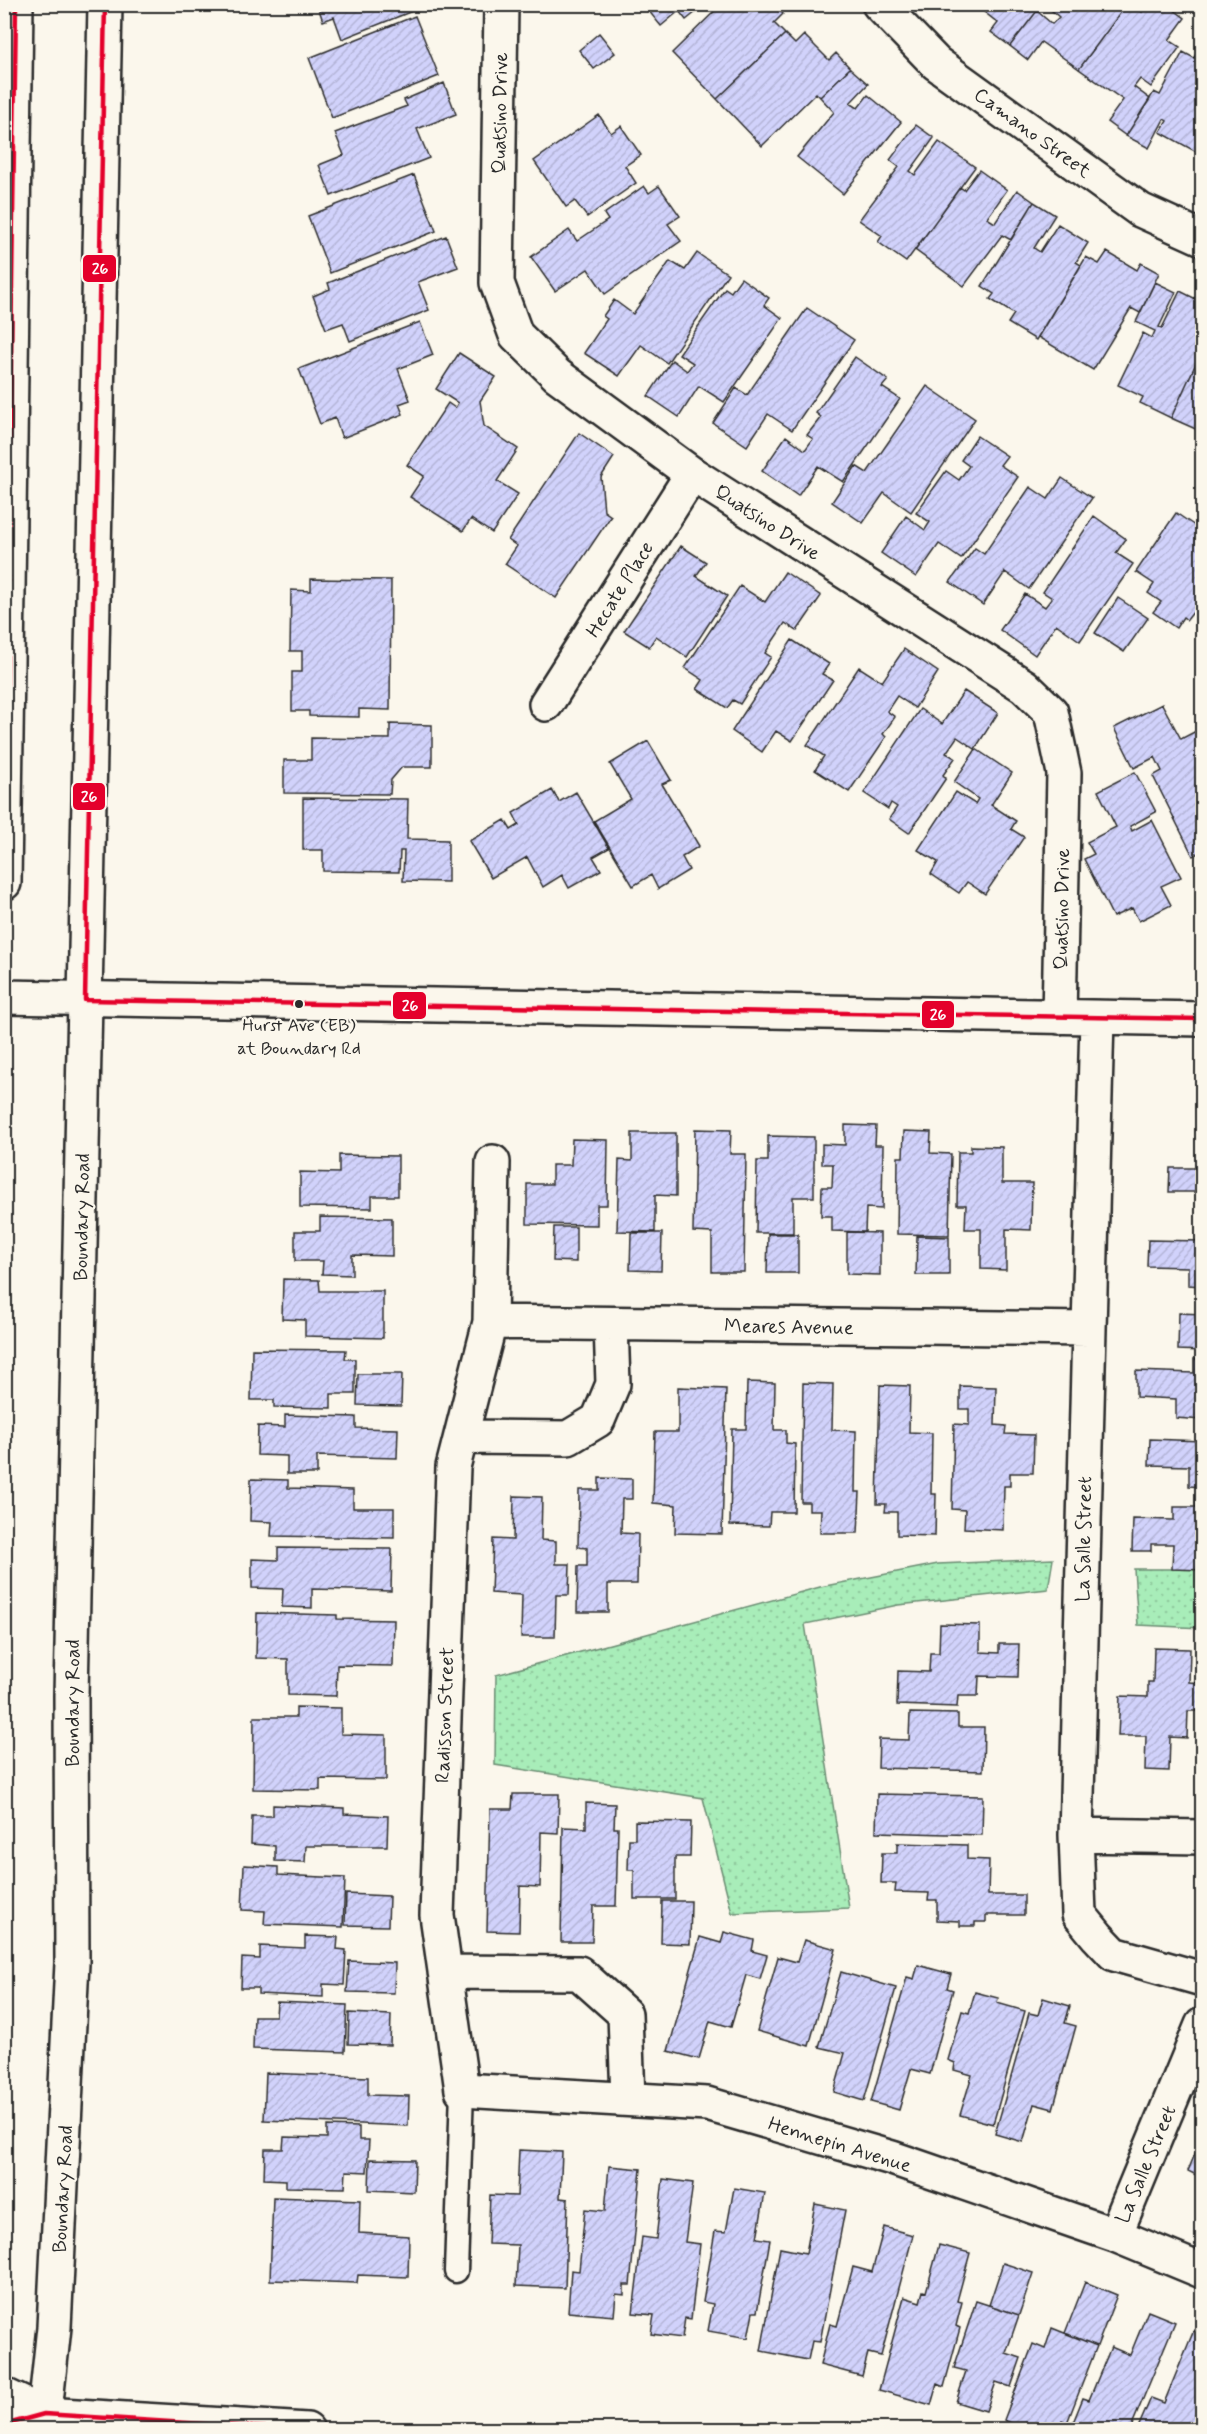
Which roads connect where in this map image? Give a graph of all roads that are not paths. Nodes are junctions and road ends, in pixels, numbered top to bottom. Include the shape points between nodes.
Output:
1 (16, 4) edge
2 (105, 4) edge
3 (501, 4) edge
4 (879, 4) edge
5 (1203, 238) edge
6 (692, 474) junction
7 (546, 704) dead end
8 (4, 883) edge
9 (4, 997) edge
10 (85, 1000) junction
11 (1059, 1017) junction
12 (1097, 1018) junction
13 (1203, 1019) edge
14 (493, 1162) dead end
15 (490, 1322) junction
16 (611, 1324) junction
17 (1089, 1329) junction
18 (461, 1437) junction
19 (1076, 1835) junction
20 (1203, 1837) edge
21 (445, 1972) junction
22 (1203, 1979) edge
23 (1203, 2025) edge
24 (462, 2090) junction
25 (628, 2099) junction
26 (1115, 2235) junction
27 (456, 2271) dead end
28 (1203, 2271) edge
29 (4, 2395) edge
30 (43, 2422) edge
31 (4, 2425) edge
32 (307, 2430) edge

1 - 8 street
2 - 10 street, Boundary Road
3 - 6 street, Quatsino Drive via 497,282 516,335 557,375
4 - 5 street, Camano Street via 936,63 1140,210
6 - 7 street, Hecate Place
6 - 11 street, Quatsino Drive via 1024,686 1051,712 1064,773
9 - 10 street
10 - 11 street
10 - 30 street, Boundary Road via 71,1696 72,1963 54,2316
11 - 12 street
12 - 13 street
12 - 17 street, La Salle Street
14 - 15 street, Radisson Street
15 - 16 street, Meares Avenue
15 - 18 street, Radisson Street
16 - 17 street, Meares Avenue
16 - 18 street via 613,1384 598,1420 568,1438
17 - 19 street, La Salle Street
18 - 21 street, Radisson Street via 453,1467 438,1904
19 - 20 street
19 - 22 street, La Salle Street via 1079,1914 1097,1936 1114,1954
21 - 24 street, Radisson Street
21 - 25 street via 579,1973 625,2014
23 - 26 street, La Salle Street
24 - 25 street, Hennepin Avenue
24 - 27 lane, Radisson Street
25 - 26 street, Hennepin Avenue via 707,2104 892,2158
26 - 28 street, Hennepin Avenue
29 - 30 street
30 - 31 street
30 - 32 street

